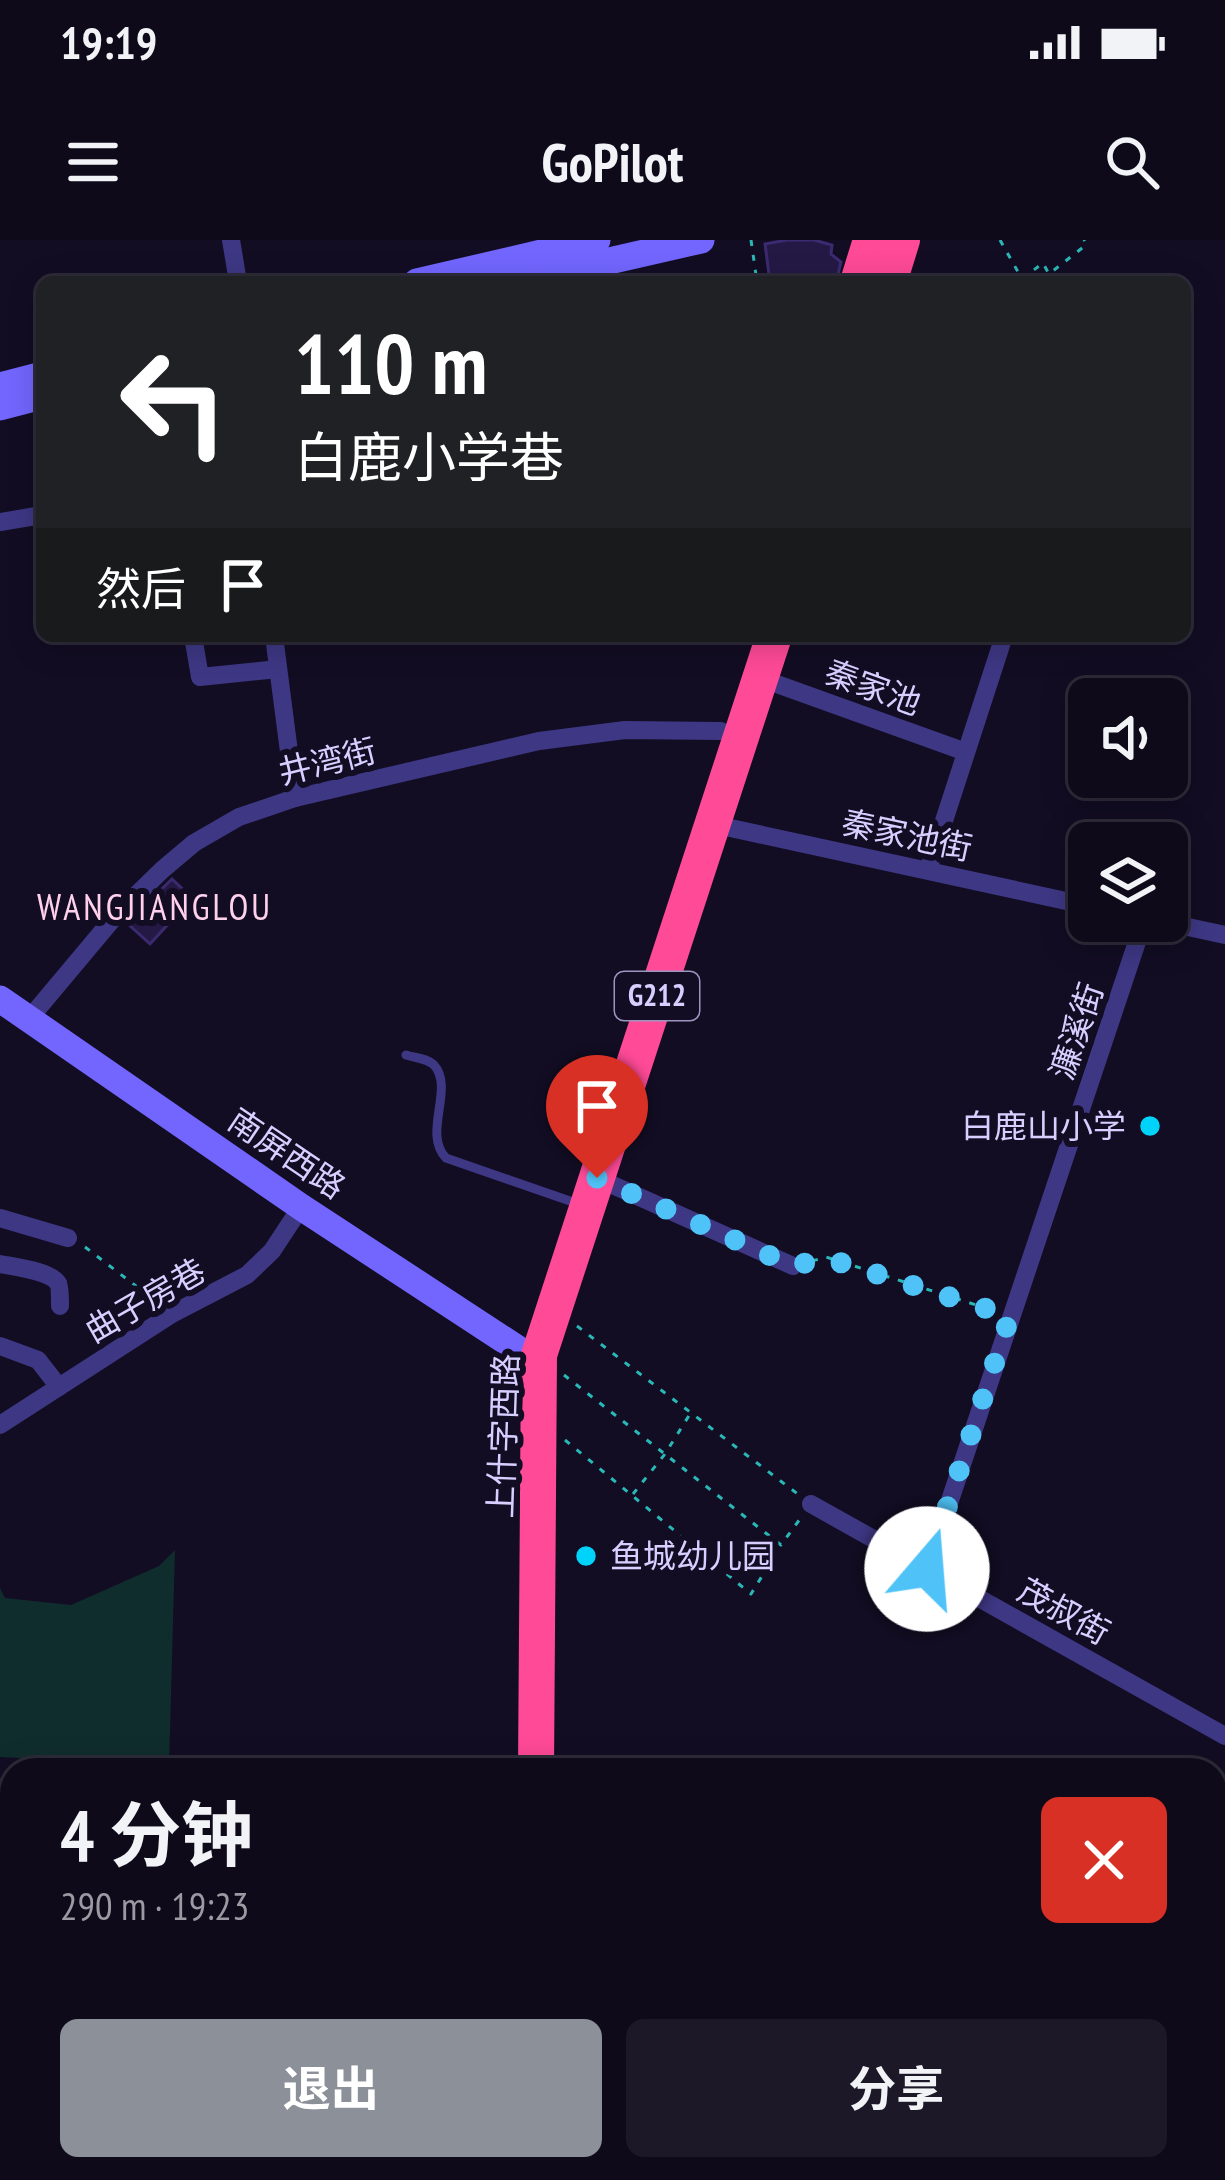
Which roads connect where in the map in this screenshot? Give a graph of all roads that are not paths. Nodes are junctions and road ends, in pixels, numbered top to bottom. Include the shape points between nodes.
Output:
1 (231, 240) edge
2 (701, 240) edge
3 (871, 240) edge
4 (902, 240) edge
5 (584, 242) edge
6 (237, 276) edge
7 (441, 276) edge
8 (543, 276) edge
9 (860, 276) edge
10 (891, 276) edge
11 (36, 377) edge
12 (0, 386) edge
13 (36, 398) edge
14 (0, 407) edge
15 (36, 516) edge
16 (0, 522) edge
17 (195, 642) edge
18 (275, 642) edge
19 (747, 642) edge
20 (772, 642) edge
21 (1002, 642) edge
22 (278, 669) junction
23 (760, 678) junction
24 (721, 731) junction
25 (966, 752) junction
26 (295, 798) junction
27 (712, 824) junction
28 (928, 870) junction
29 (1068, 900) edge
30 (1188, 927) edge
31 (1225, 935) edge
32 (1137, 942) edge
33 (0, 999) edge
34 (29, 1018) junction
35 (406, 1055) dead end
36 (583, 1190) junction
37 (301, 1207) junction
38 (0, 1218) edge
39 (68, 1238) road end
40 (0, 1264) edge
41 (793, 1266) road end
42 (60, 1306) dead end
43 (0, 1346) edge
44 (530, 1353) junction
45 (59, 1387) junction
46 (0, 1425) edge
47 (811, 1504) road end
48 (927, 1569) junction
49 (1225, 1736) edge
50 (518, 1758) edge
51 (536, 1758) edge

1 - 6 street
2 - 8 street
3 - 9 highway
4 - 10 highway
5 - 7 street
11 - 12 street
13 - 14 street
15 - 16 street
17 - 22 street via 200,677
18 - 22 street
19 - 24 highway, 上什字西路 / G212
20 - 23 highway, 上什字西路 / G212
21 - 25 street
22 - 26 street
23 - 25 street, 秦家池
23 - 27 highway, 上什字西路 / G212
24 - 26 street, 井湾街 via 625,730 539,741
24 - 36 highway, 上什字西路 / G212
25 - 28 street
26 - 34 street, 井湾街 via 194,842 117,914
27 - 28 street, 秦家池街
27 - 36 highway, 上什字西路 / G212
28 - 29 street, 秦家池街
30 - 31 street
32 - 48 street, 濂溪街
33 - 34 street, 南屏西路
34 - 37 street, 南屏西路
35 - 36 lane via 436,1068 439,1152
36 - 41 street
36 - 44 highway, 上什字西路 / G212
36 - 44 highway, 上什字西路 / G212 via 555,1308
37 - 44 street, 南屏西路
37 - 45 street, 曲子房巷 via 247,1275
38 - 39 street
40 - 42 street via 56,1279
43 - 45 street via 38,1360
44 - 50 highway, 上什字西路 / G212
44 - 51 highway, 上什字西路 / G212 via 539,1419
45 - 46 street, 曲子房巷
47 - 48 street, 茂叔街
48 - 49 street, 茂叔街

